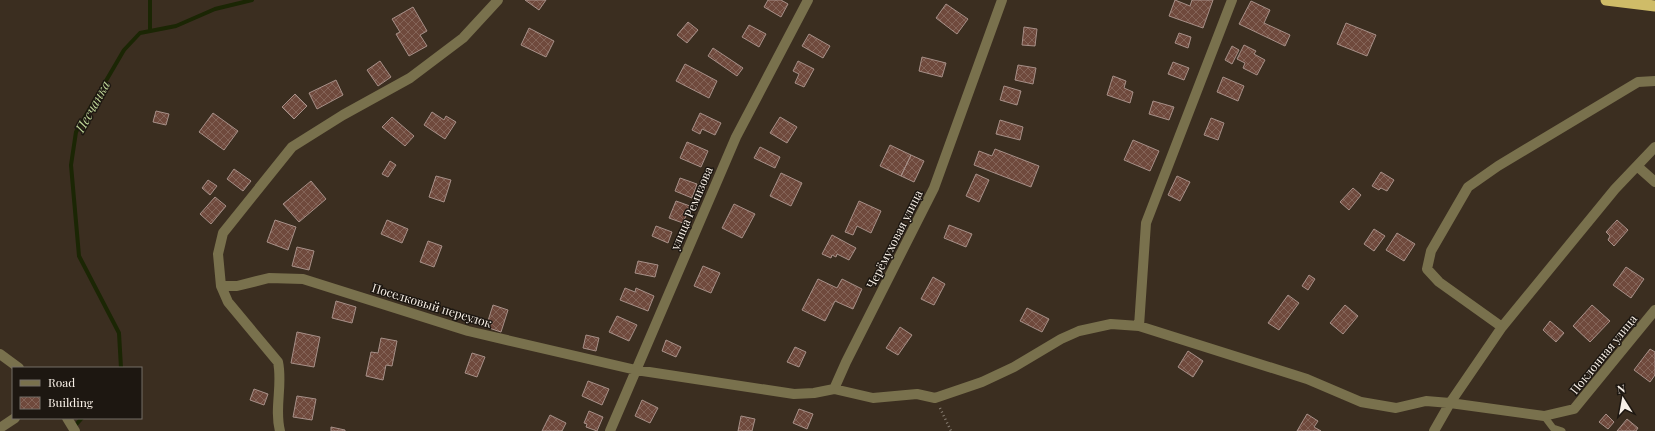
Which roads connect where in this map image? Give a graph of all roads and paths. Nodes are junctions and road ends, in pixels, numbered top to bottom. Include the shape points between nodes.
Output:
1 (498, 0) edge
2 (808, 0) edge
3 (1002, 0) edge
4 (1232, 0) edge
5 (1606, 0) edge
6 (1655, 6) edge
7 (1655, 81) edge
8 (1655, 147) edge
9 (1637, 166) junction
10 (1655, 182) edge
11 (221, 286) junction
12 (1655, 310) edge
13 (1139, 326) junction
14 (1502, 327) junction
15 (0, 354) edge
16 (18, 367) edge
17 (636, 370) junction
18 (834, 389) junction
19 (935, 398) junction
20 (1450, 403) junction
21 (1544, 416) junction
22 (14, 419) edge
23 (68, 419) edge
24 (0, 428) edge
25 (75, 431) edge
26 (280, 431) edge
27 (610, 431) edge
28 (951, 431) edge
29 (1434, 431) edge
30 (1562, 431) edge

1 - 11 street via 463,38 410,78 292,147 223,234 218,254
2 - 17 street, улица Ремизова via 736,137
3 - 18 street, Черёмуховая улица via 934,188
4 - 13 street via 1146,223
5 - 6 highway
7 - 14 street via 1638,82 1498,166 1468,187 1431,251 1427,269 1438,282
8 - 9 street
9 - 10 street
9 - 14 street via 1615,189
11 - 17 street, Поселковый переулок via 237,286 269,278 303,279 468,331
11 - 26 street via 228,302 278,362 280,371 277,420
12 - 21 street, Поклонная улица via 1574,408
13 - 19 street, Поклонная улица via 1111,324 1079,331 1014,367
13 - 20 street, Поклонная улица via 1307,378 1361,402 1396,408 1426,401
14 - 20 street
15 - 16 street
17 - 18 street, Поселковый переулок via 794,394
17 - 27 street, улица Ремизова
18 - 19 street via 873,398 917,394
19 - 28 path
20 - 21 street, Поклонная улица
20 - 29 street
21 - 30 lane via 1553,428
22 - 24 street
23 - 25 street

